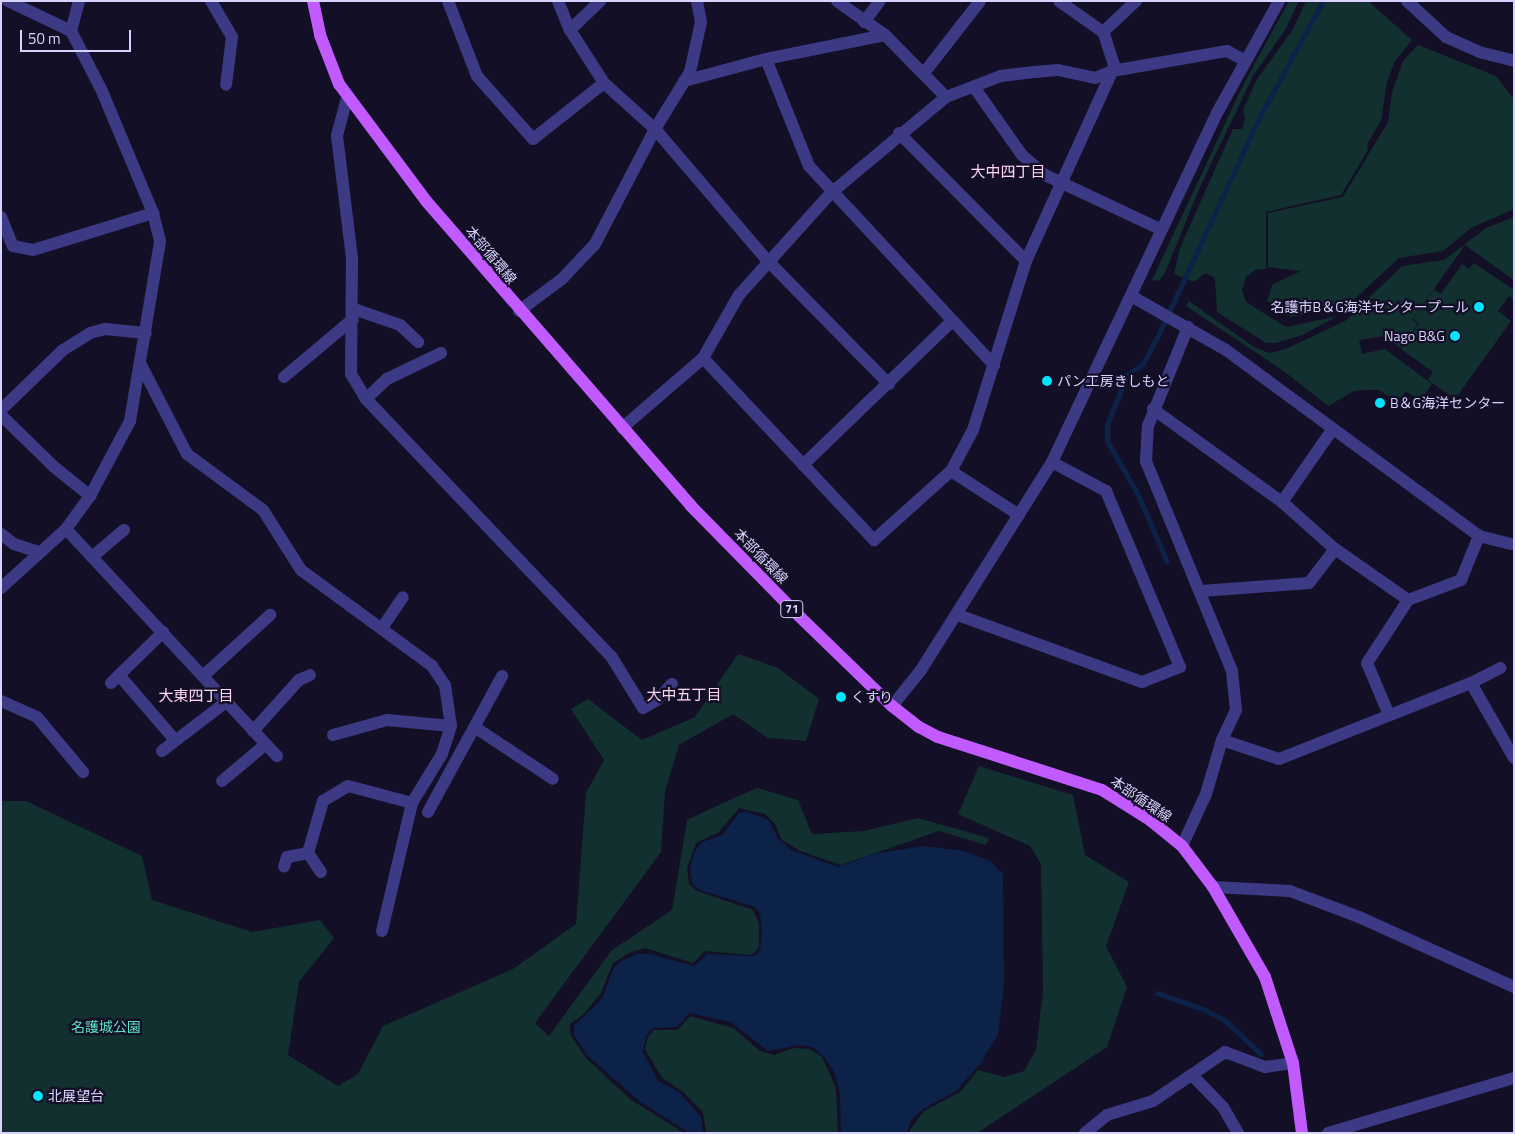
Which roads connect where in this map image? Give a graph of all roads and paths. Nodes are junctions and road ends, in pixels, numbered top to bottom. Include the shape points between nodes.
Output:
1 (8, 1) edge
2 (78, 1) edge
3 (211, 1) edge
4 (313, 1) edge
5 (448, 1) edge
6 (558, 1) edge
7 (600, 1) edge
8 (697, 1) edge
9 (837, 1) edge
10 (880, 1) edge
11 (980, 1) edge
12 (1059, 1) edge
13 (1136, 1) edge
14 (1279, 1) edge
15 (1407, 1) edge
16 (864, 22) junction
17 (71, 30) junction
18 (570, 30) junction
19 (1103, 32) junction
20 (885, 35) junction
21 (766, 59) junction
22 (1244, 60) junction
23 (1514, 61) edge
24 (1112, 71) junction
25 (924, 73) junction
26 (684, 81) junction
27 (604, 83) junction
28 (226, 85) dead end
29 (974, 87) junction
30 (946, 97) junction
31 (348, 98) junction
32 (655, 129) junction
33 (900, 133) junction
34 (1061, 180) junction
35 (831, 193) junction
36 (153, 213) junction
37 (1, 217) edge
38 (1162, 230) junction
39 (767, 260) junction
40 (1026, 261) junction
41 (1133, 297) junction
42 (519, 311) junction
43 (354, 314) junction
44 (951, 322) junction
45 (1183, 324) junction
46 (146, 333) junction
47 (418, 342) dead end
48 (441, 353) dead end
49 (703, 358) junction
50 (141, 365) junction
51 (994, 365) junction
52 (284, 377) dead end
53 (889, 384) junction
54 (366, 399) junction
55 (1153, 409) junction
56 (1, 410) edge
57 (1, 415) edge
58 (622, 428) junction
59 (1332, 430) junction
60 (1052, 462) junction
61 (803, 465) junction
62 (951, 470) junction
63 (90, 496) junction
64 (1282, 502) junction
65 (1019, 515) junction
66 (66, 529) junction
67 (124, 530) dead end
68 (1, 534) edge
69 (1479, 536) junction
70 (1511, 544) dead end
71 (1335, 549) junction
72 (39, 552) junction
73 (92, 557) junction
74 (1, 588) edge
75 (1201, 591) junction
76 (402, 597) dead end
77 (1408, 600) junction
78 (270, 615) dead end
79 (958, 615) junction
80 (382, 628) junction
81 (163, 632) junction
82 (1500, 668) dead end
83 (310, 675) dead end
84 (203, 676) junction
85 (502, 676) dead end
86 (1472, 683) junction
87 (672, 684) dead end
88 (1, 701) edge
89 (226, 702) junction
90 (892, 706) junction
91 (1389, 715) junction
92 (451, 726) junction
93 (476, 728) junction
94 (253, 731) junction
95 (333, 735) dead end
96 (175, 740) junction
97 (1222, 740) junction
98 (266, 744) junction
99 (162, 751) dead end
100 (277, 756) dead end
101 (1514, 758) edge
102 (438, 761) junction
103 (84, 772) dead end
104 (457, 772) junction
105 (553, 779) dead end
106 (222, 781) dead end
107 (412, 803) junction
108 (428, 812) dead end
109 (1182, 846) junction
110 (308, 853) junction
111 (284, 867) dead end
112 (320, 872) dead end
113 (1213, 886) junction
114 (382, 931) dead end
115 (1514, 987) edge
116 (1293, 1064) junction
117 (1192, 1075) junction
118 (1514, 1078) edge
119 (1085, 1133) edge
120 (1238, 1133) edge
121 (1302, 1133) edge
122 (1328, 1133) edge

1 - 17 street
2 - 17 street
3 - 28 street via 232,37
4 - 31 main road, 本部循環線 / 71 via 320,35
5 - 27 street via 477,76 533,139
6 - 18 street
7 - 18 street
8 - 26 street via 701,22 690,72
9 - 16 street
10 - 16 street
11 - 25 street
12 - 19 street
13 - 19 street
14 - 22 street
15 - 23 street via 1446,38 1479,52
16 - 20 street
17 - 36 street via 102,91
18 - 27 street
19 - 24 street via 1114,64
20 - 21 street
20 - 25 street
21 - 26 street
21 - 35 street via 809,166
22 - 24 street via 1227,51
22 - 38 street
24 - 29 street via 1096,78 1058,70 1035,72 1001,76
24 - 34 street
25 - 30 street
26 - 32 street
27 - 32 street
29 - 30 street
29 - 34 street via 1022,155 1045,175
30 - 33 street
31 - 42 main road, 本部循環線 / 71 via 428,202
31 - 43 street via 337,136 352,258
32 - 39 street
32 - 42 street via 595,244 562,279
33 - 35 street
33 - 40 street
34 - 38 street
34 - 40 street
35 - 39 street
35 - 44 street
36 - 37 street via 33,250 13,246
36 - 46 street via 160,241
38 - 41 street
39 - 49 street via 739,295
39 - 53 street
40 - 51 street
41 - 45 street
41 - 60 street
42 - 58 main road, 本部循環線 / 71
43 - 47 street via 400,326
43 - 52 street
43 - 54 street via 350,343 352,374
44 - 51 street
44 - 53 street
45 - 55 street
45 - 59 street via 1266,378
46 - 50 street
46 - 56 street via 105,329 90,334 63,350
48 - 54 street via 387,379
49 - 58 street
49 - 61 street
50 - 63 street via 130,421
50 - 80 street via 187,454 263,510 301,570
51 - 62 street via 973,430
53 - 61 street
54 - 87 street via 610,656 643,708 657,700
55 - 64 street
55 - 75 street via 1148,426 1146,462
57 - 63 street via 53,466
58 - 90 main road, 本部循環線 / 71 via 691,506
59 - 64 street
59 - 69 street
60 - 65 street
60 - 79 street via 1106,491 1180,667 1142,682
61 - 62 street via 874,540
62 - 65 street
63 - 66 street
64 - 71 street
65 - 79 street
66 - 72 street
66 - 73 street
67 - 73 street
68 - 72 street via 14,544
69 - 70 street
69 - 77 street via 1461,580
71 - 75 street via 1308,583
71 - 77 street
72 - 74 street
73 - 81 street
75 - 97 street via 1232,671 1236,710
76 - 80 street
77 - 91 street via 1367,663
78 - 84 street
79 - 90 street
80 - 92 street via 432,666 445,685
81 - 84 street
81 - 96 street via 115,679
82 - 86 street
83 - 94 street via 299,680
84 - 89 street
85 - 93 street
86 - 91 street
86 - 101 street
88 - 103 street via 37,717
89 - 94 street
89 - 96 street
90 - 109 main road, 本部循環線 / 71 via 938,737 1102,790 1150,820
91 - 97 street via 1279,759
92 - 95 street via 387,720
92 - 102 street
93 - 104 street
93 - 105 street
94 - 98 street
96 - 99 street
97 - 109 street via 1206,794
98 - 100 street
98 - 106 street
102 - 104 street
102 - 107 street
104 - 108 street
107 - 110 street via 348,786 323,801
107 - 114 street
109 - 113 main road, 本部循環線 / 71
110 - 111 street via 287,857
110 - 112 street
113 - 115 street via 1290,891 1359,917
113 - 116 main road, 本部循環線 / 71 via 1264,977
116 - 117 street via 1265,1067 1225,1052
116 - 121 main road, 本部循環線 / 71
117 - 119 street via 1154,1101 1106,1115
117 - 120 street via 1223,1107
118 - 122 street

